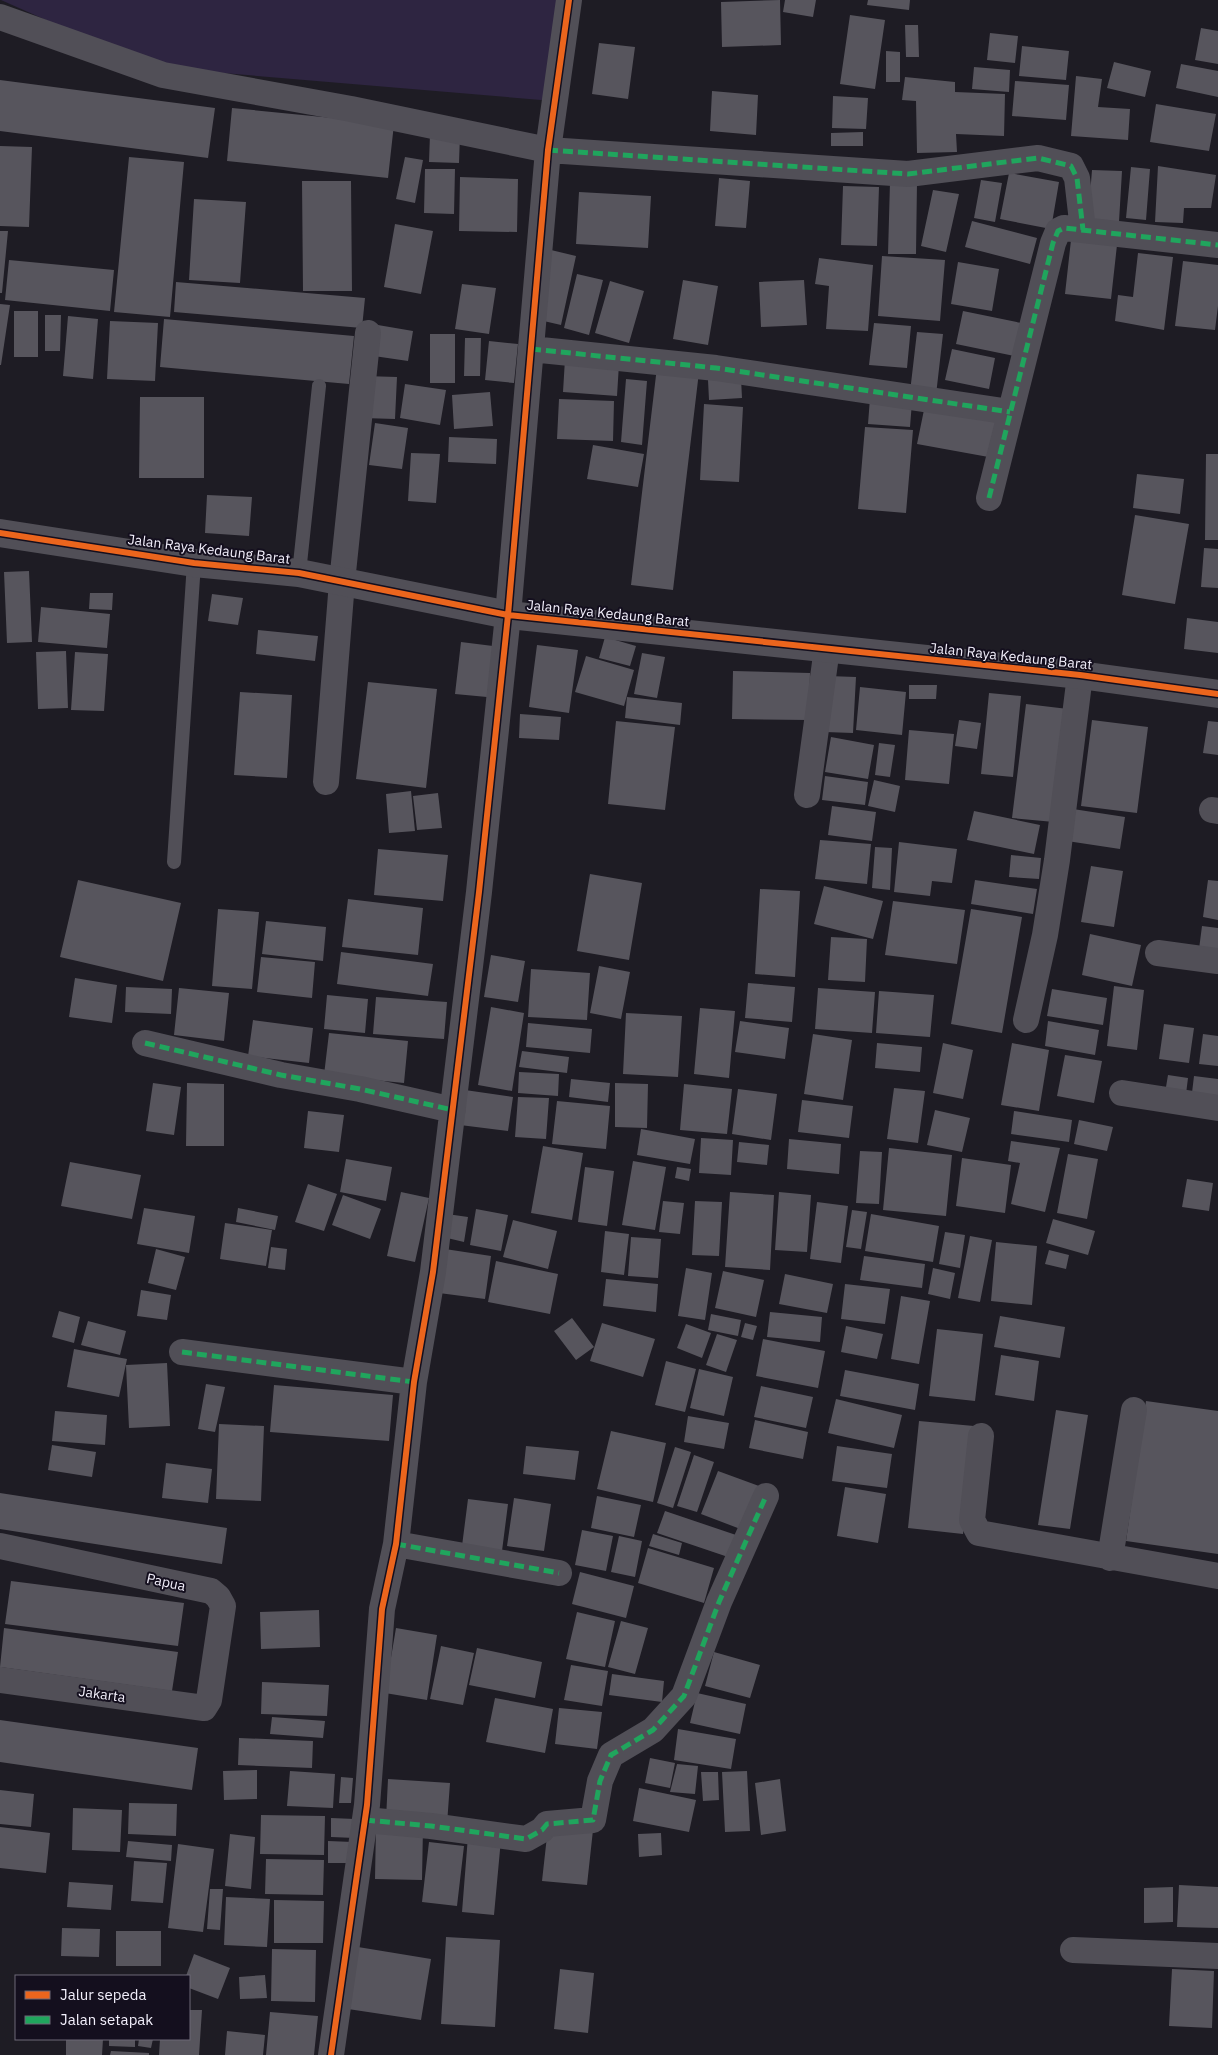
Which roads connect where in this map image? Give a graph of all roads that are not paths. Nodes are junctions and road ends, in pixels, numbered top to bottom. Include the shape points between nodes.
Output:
1 (568, 0) edge
2 (0, 17) edge
3 (548, 150) junction
4 (1083, 230) junction
5 (1218, 245) edge
6 (368, 333) dead end
7 (531, 349) junction
8 (319, 386) dead end
9 (1010, 412) junction
10 (989, 498) dead end
11 (0, 533) edge
12 (194, 563) junction
13 (299, 573) junction
14 (342, 582) junction
15 (508, 615) junction
16 (827, 648) junction
17 (1080, 675) junction
18 (1218, 694) edge
19 (326, 782) dead end
20 (807, 795) dead end
21 (174, 862) dead end
22 (1158, 953) dead end
23 (1218, 961) edge
24 (1026, 1020) dead end
25 (145, 1043) dead end
26 (1122, 1093) dead end
27 (1218, 1108) edge
28 (453, 1110) junction
29 (182, 1352) dead end
30 (414, 1382) junction
31 (1134, 1410) dead end
32 (981, 1436) dead end
33 (766, 1496) dead end
34 (396, 1544) junction
35 (0, 1546) edge
36 (1110, 1558) junction
37 (560, 1573) dead end
38 (1218, 1576) edge
39 (0, 1680) edge
40 (204, 1708) joint
41 (365, 1820) junction
42 (1073, 1950) dead end
43 (1218, 1956) edge
44 (331, 2055) edge

1 - 3 street
2 - 3 street via 163,75 351,109
3 - 4 street via 908,174 1038,158 1072,166 1077,178
3 - 7 street
4 - 5 street
4 - 9 street via 1064,228 1056,235
6 - 14 street
7 - 9 street via 716,368
7 - 15 street
8 - 13 lane
9 - 10 street
11 - 12 street, Jalan Raya Kedaung Barat
12 - 13 street, Jalan Raya Kedaung Barat
12 - 21 lane
13 - 14 street, Jalan Raya Kedaung Barat
14 - 15 street, Jalan Raya Kedaung Barat
14 - 19 street
15 - 16 street, Jalan Raya Kedaung Barat
15 - 28 street
16 - 17 street, Jalan Raya Kedaung Barat
16 - 20 street
17 - 18 street, Jalan Raya Kedaung Barat
17 - 24 street via 1057,860
22 - 23 street
25 - 28 street
26 - 27 street
28 - 30 street via 433,1272
29 - 30 street
30 - 34 street
31 - 36 street
32 - 36 street via 972,1520 978,1533
33 - 41 street via 719,1602 684,1696 652,1730 611,1755 600,1781 593,1820 547,1824 526,1839
34 - 37 street
34 - 41 street via 382,1609
35 - 40 street, Papua via 212,1591 223,1606 209,1700
36 - 38 street
39 - 40 street, Jakarta
41 - 44 street
42 - 43 street

